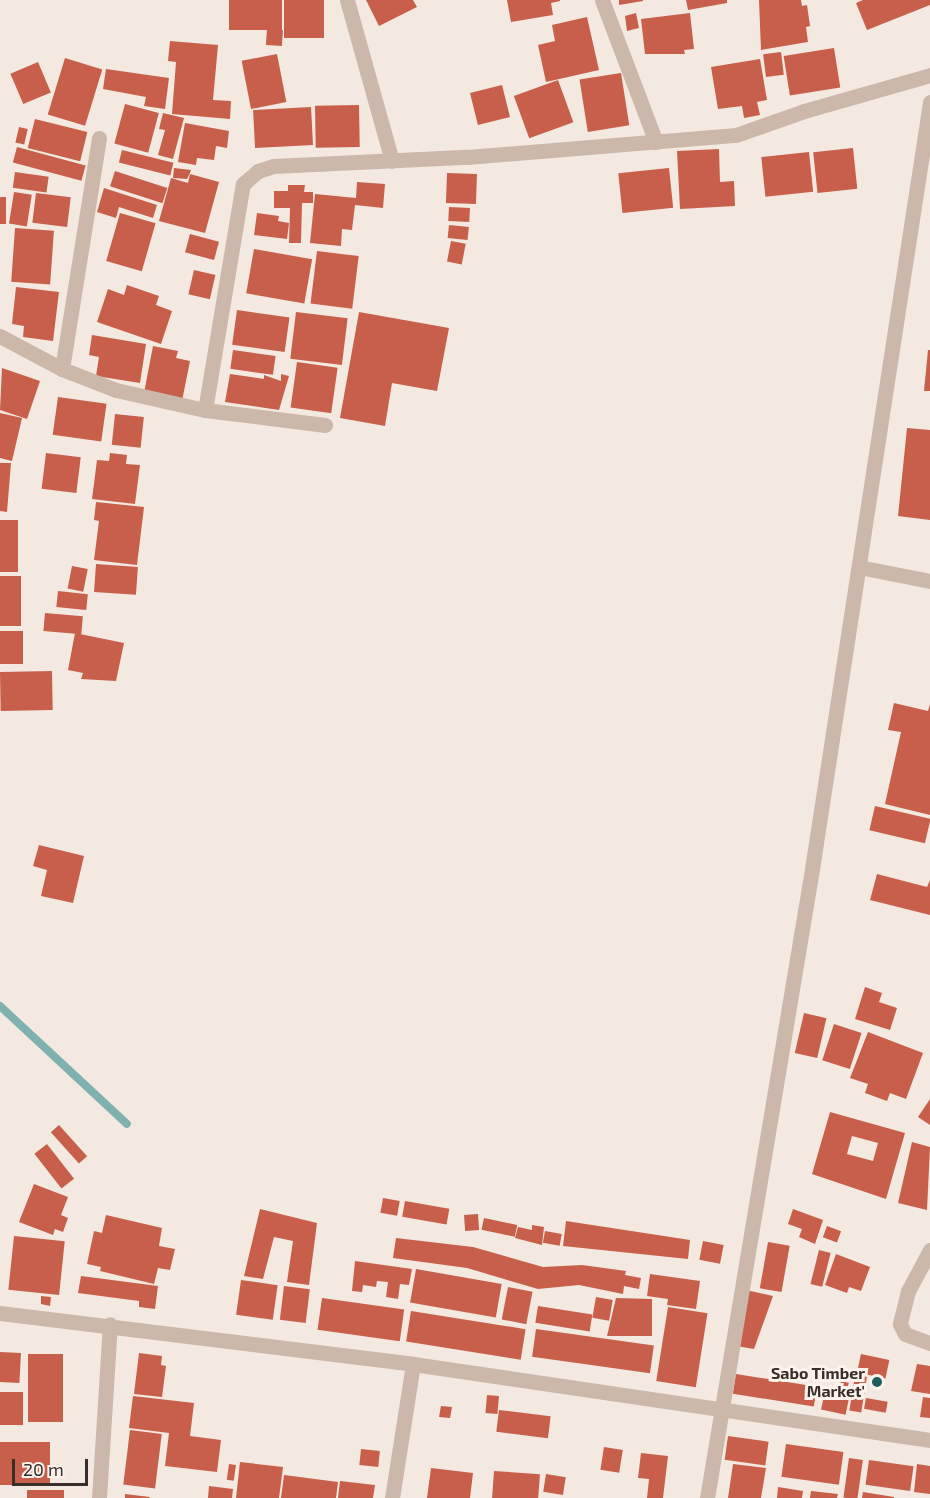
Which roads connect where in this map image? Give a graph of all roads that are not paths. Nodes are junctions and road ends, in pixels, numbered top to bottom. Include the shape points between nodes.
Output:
1 (347, 0) edge
2 (602, 0) edge
3 (930, 75) edge
4 (930, 102) edge
5 (99, 138) dead end
6 (656, 142) junction
7 (392, 161) junction
8 (0, 336) edge
9 (62, 369) junction
10 (205, 410) junction
11 (325, 425) dead end
12 (859, 567) junction
13 (930, 581) edge
14 (930, 1250) edge
15 (0, 1313) edge
16 (110, 1324) junction
17 (930, 1343) edge
18 (413, 1364) junction
19 (719, 1410) junction
20 (930, 1440) edge
21 (99, 1498) edge
22 (392, 1498) edge
23 (707, 1498) edge

1 - 7 street
2 - 6 street
3 - 6 street via 736,135
4 - 12 street
5 - 9 street
6 - 7 street
7 - 10 street via 273,166 258,171 243,184
8 - 9 street
9 - 10 street via 116,390
10 - 11 street
12 - 13 street
12 - 19 street
14 - 17 street via 908,1291 900,1324 905,1334
15 - 16 street
16 - 18 street
16 - 21 street
18 - 19 street
18 - 22 street
19 - 20 street
19 - 23 street

